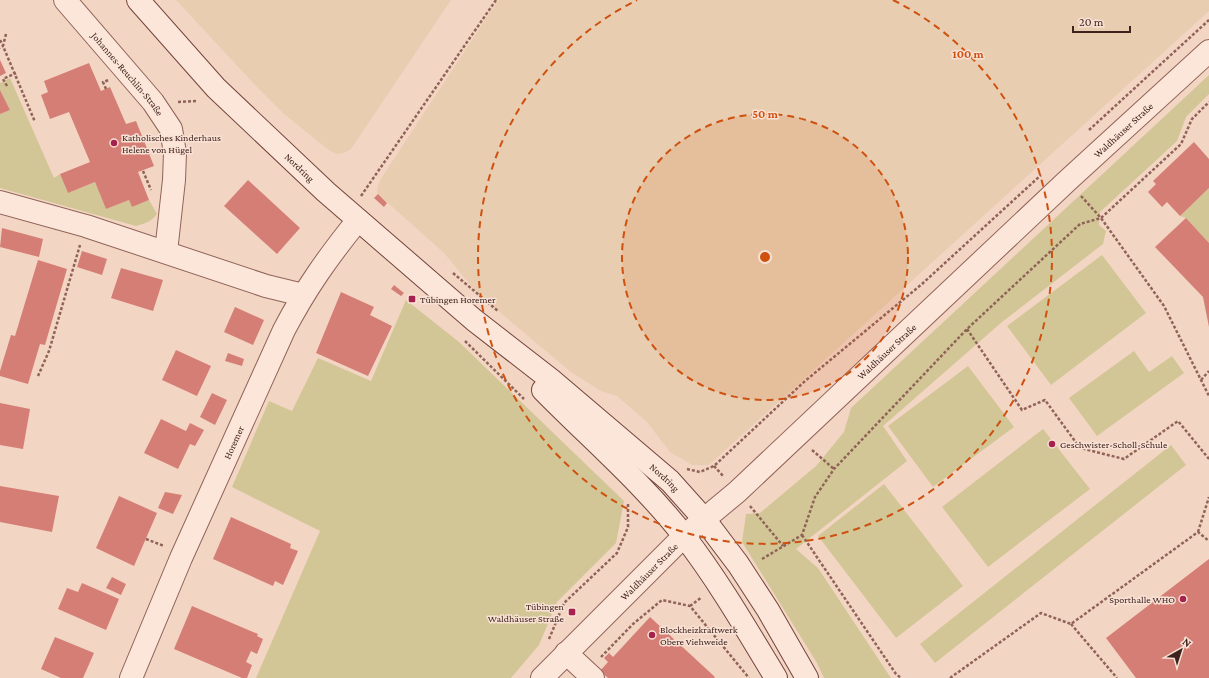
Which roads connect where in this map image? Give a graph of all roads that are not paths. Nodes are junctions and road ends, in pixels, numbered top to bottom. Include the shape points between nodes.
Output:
1 (65, 0) edge
2 (138, 0) edge
3 (1209, 51) edge
4 (0, 202) edge
5 (353, 216) junction
6 (166, 252) junction
7 (303, 295) junction
8 (474, 320) junction
9 (704, 519) junction
10 (684, 536) junction
11 (557, 649) junction
12 (590, 675) edge
13 (131, 678) edge
14 (542, 678) edge
15 (776, 678) edge
16 (807, 678) edge

1 - 6 street, Johannes-Reuchlin-Straße via 154,102 171,129 175,153 174,180
2 - 5 street, Nordring via 216,88
3 - 9 street, Waldhäuser Straße via 737,492
4 - 6 street
5 - 7 street, Horemer via 346,232
5 - 8 street, Nordring
6 - 7 street via 259,284
7 - 13 street, Horemer via 284,330 194,529
8 - 9 street, Nordring via 550,379 670,481
8 - 10 street, Nordring via 653,500
9 - 10 street, Waldhäuser Straße
9 - 16 street, Nordring via 768,610
10 - 11 street, Waldhäuser Straße
10 - 15 street, Nordring
11 - 12 street
11 - 14 street, Waldhäuser Straße

